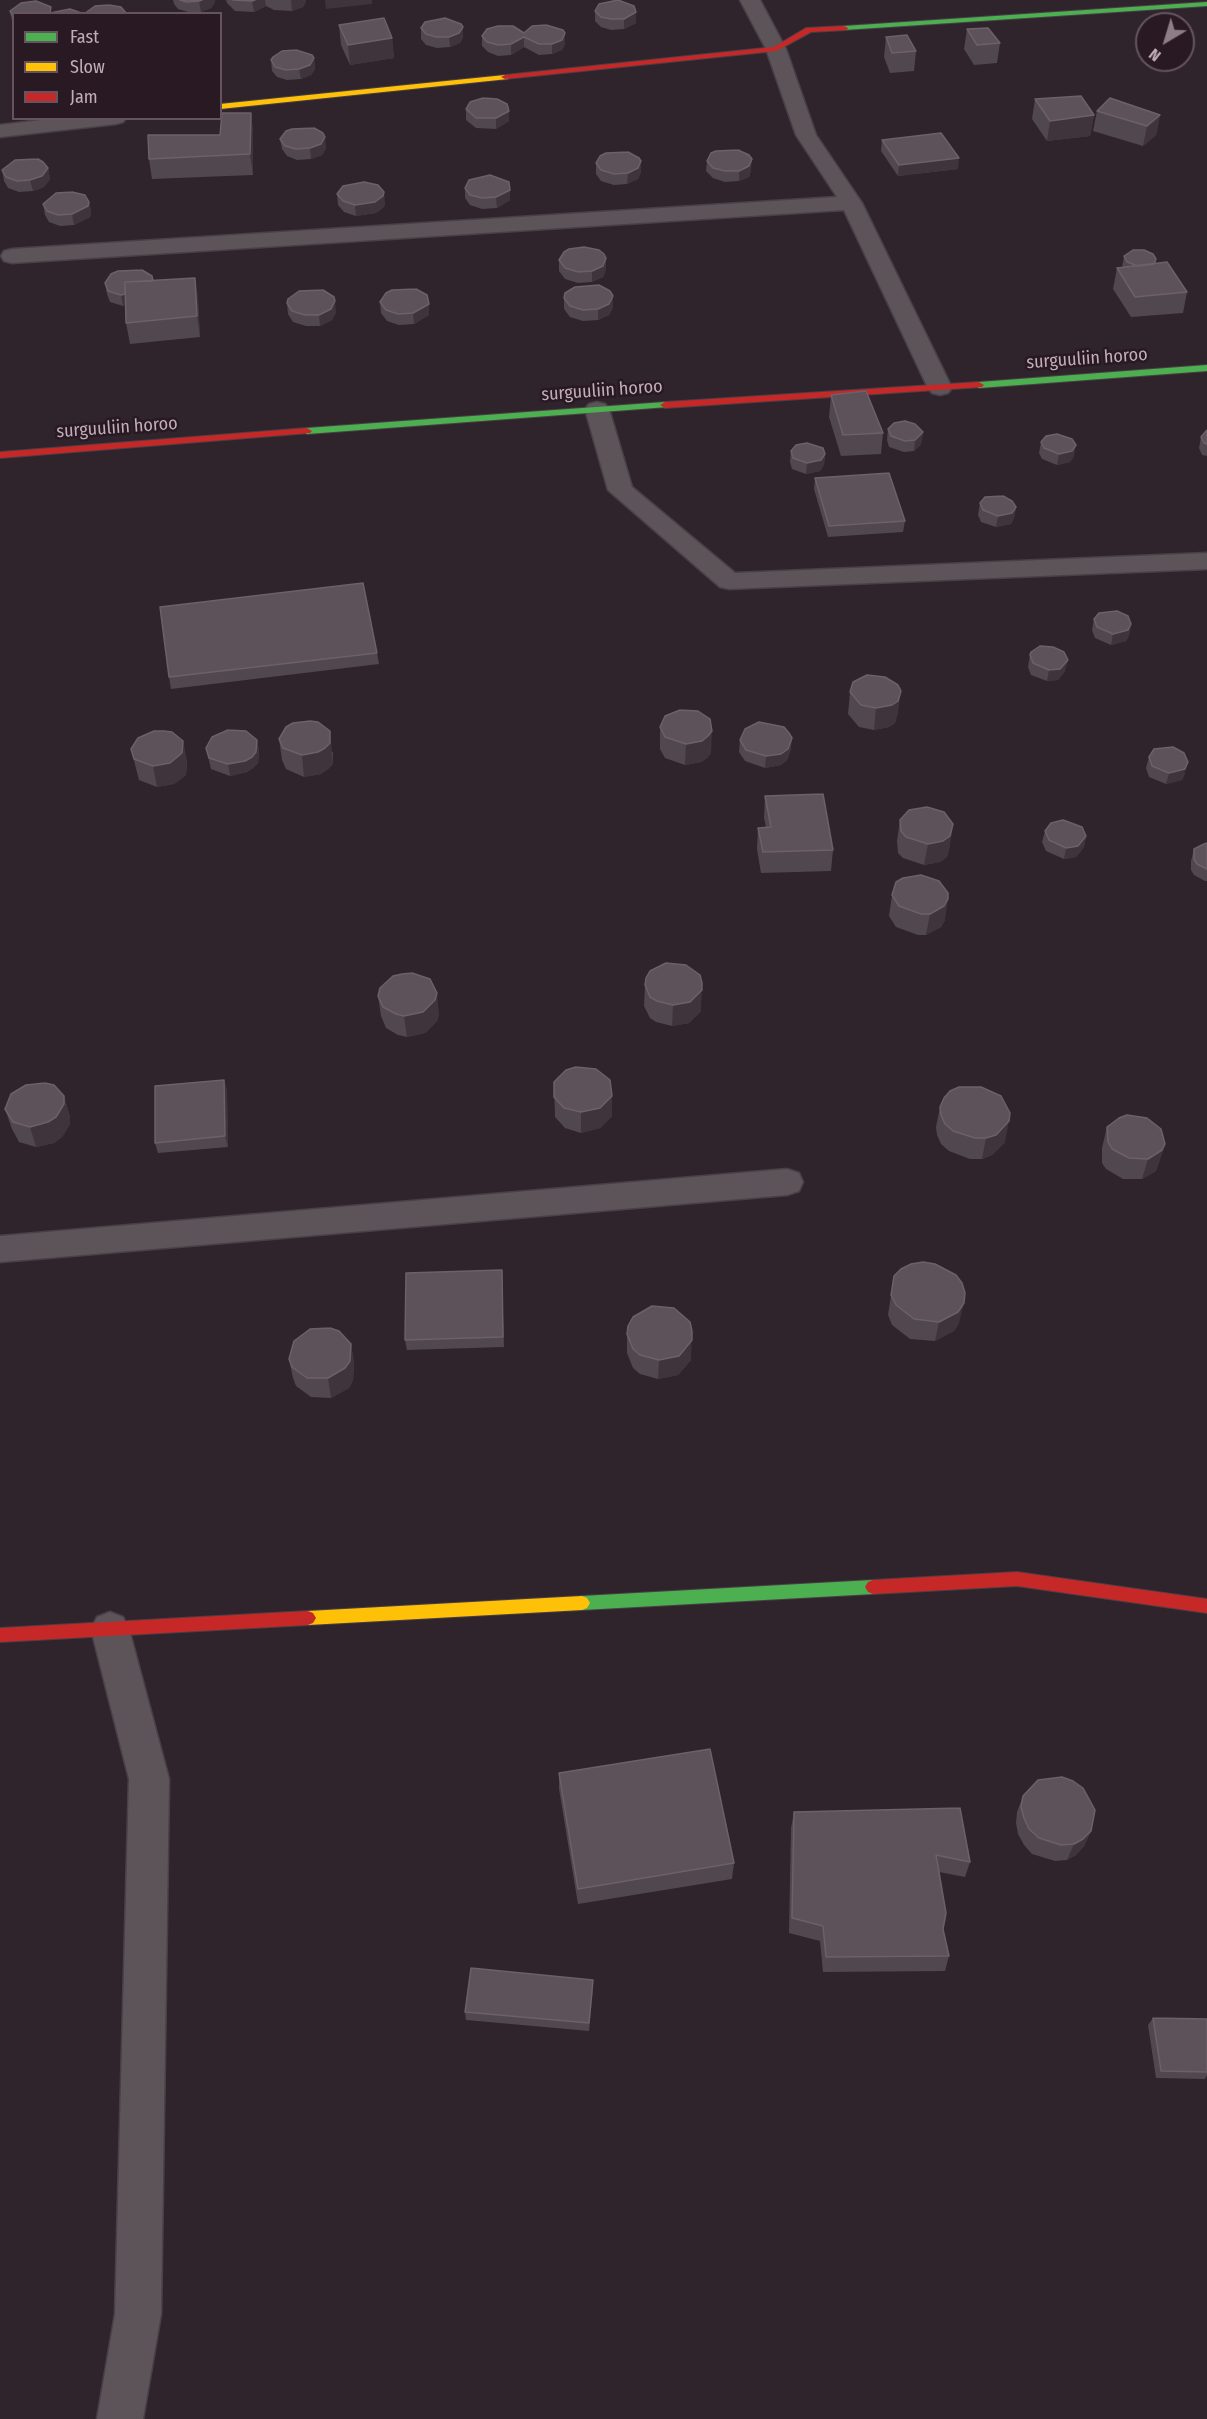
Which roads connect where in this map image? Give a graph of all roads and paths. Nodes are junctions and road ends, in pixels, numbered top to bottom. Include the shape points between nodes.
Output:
1 (750, 0) edge
2 (1207, 4) edge
3 (776, 49) junction
4 (222, 108) edge
5 (98, 120) edge
6 (0, 131) edge
7 (851, 203) junction
8 (12, 256) dead end
9 (1207, 368) edge
10 (940, 388) junction
11 (597, 409) junction
12 (0, 455) edge
13 (1207, 561) edge
14 (787, 1182) dead end
15 (0, 1249) edge
16 (1207, 1605) edge
17 (110, 1629) junction
18 (0, 1635) edge
19 (120, 2419) edge

1 - 3 street
2 - 3 street via 809,30
3 - 4 street
3 - 7 street via 806,135
5 - 6 street
7 - 8 street
7 - 10 street
9 - 10 street, surguuliin horoo
10 - 11 street, surguuliin horoo
11 - 12 street, surguuliin horoo
11 - 13 street via 620,490 729,581
14 - 15 street
16 - 17 street via 1017,1579
17 - 18 street
17 - 19 street via 149,1779 138,2314

